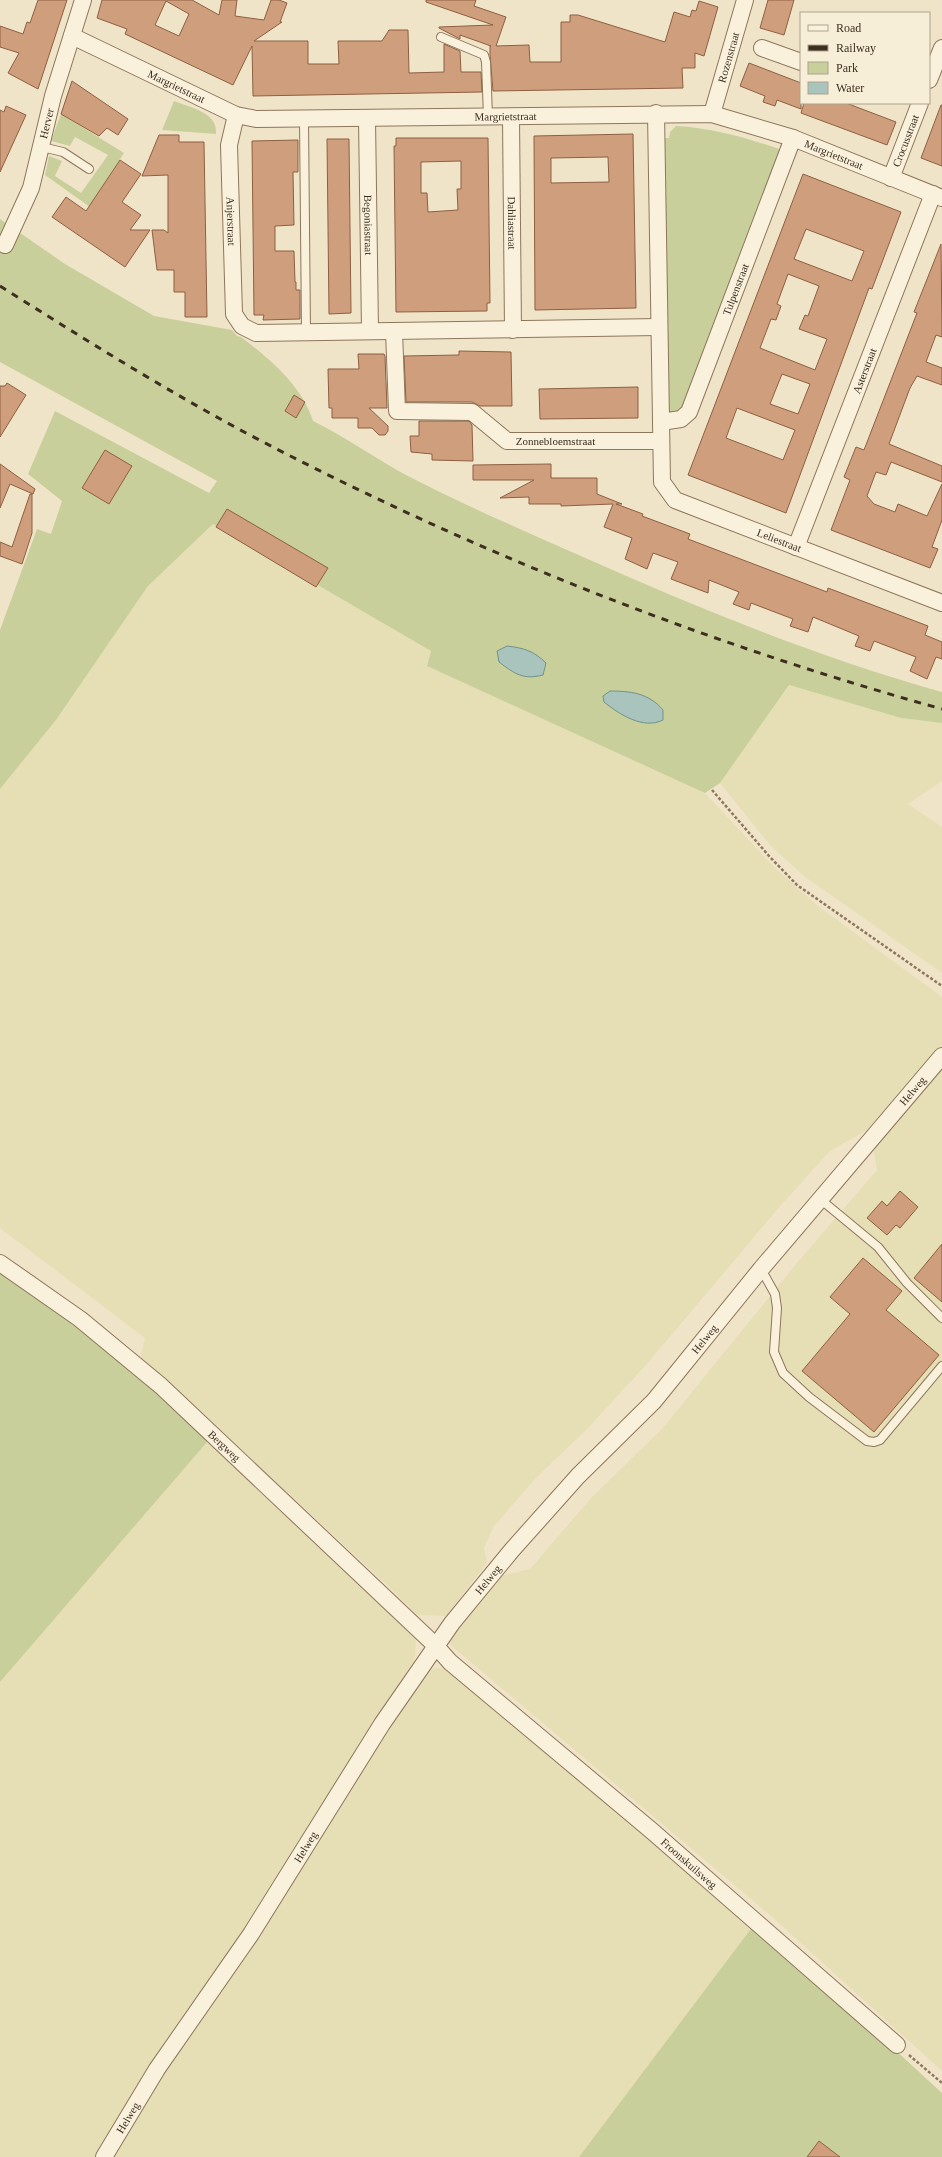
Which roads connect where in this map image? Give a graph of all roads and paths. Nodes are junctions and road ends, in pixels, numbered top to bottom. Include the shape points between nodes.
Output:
1 (83, 0) edge
2 (744, 0) edge
3 (72, 36) junction
4 (441, 37) dead end
5 (762, 48) dead end
6 (942, 48) edge
7 (800, 62) edge
8 (930, 78) edge
9 (916, 104) edge
10 (656, 113) junction
11 (712, 114) junction
12 (236, 115) junction
13 (488, 117) junction
14 (511, 117) junction
15 (304, 119) junction
16 (368, 119) junction
17 (793, 138) junction
18 (42, 147) junction
19 (89, 169) dead end
20 (891, 178) junction
21 (937, 196) edge
22 (5, 245) dead end
23 (659, 327) junction
24 (513, 330) junction
25 (370, 331) junction
26 (394, 331) junction
27 (306, 332) junction
28 (661, 422) junction
29 (661, 441) junction
30 (796, 547) junction
31 (942, 603) edge
32 (712, 790) dead end
33 (942, 986) edge
34 (942, 1056) edge
35 (820, 1198) junction
36 (0, 1264) edge
37 (761, 1269) junction
38 (942, 1318) edge
39 (942, 1366) edge
40 (435, 1646) junction
41 (897, 2045) joint
42 (942, 2083) edge
43 (104, 2157) edge

1 - 3 street, Herver
2 - 11 street, Rozenstraat
3 - 12 street, Margrietstraat
3 - 18 street, Herver via 53,96
4 - 13 lane via 484,55
5 - 7 street
6 - 8 street
9 - 20 street, Crocusstraat
10 - 11 street, Margrietstraat
10 - 14 street, Margrietstraat
10 - 23 street
11 - 17 street, Margrietstraat
12 - 15 street, Margrietstraat via 256,119
12 - 27 street, Anjerstraat via 229,145 234,314 242,326 256,333
13 - 14 street, Margrietstraat
13 - 16 street, Margrietstraat
14 - 24 street, Dahliastraat
15 - 16 street, Margrietstraat
15 - 27 lane
16 - 25 street, Begoniastraat
17 - 20 street, Margrietstraat
17 - 28 street, Tulpenstraat via 689,412 681,419
18 - 19 lane via 63,152
18 - 22 street, Herver via 27,199
20 - 21 street, Margrietstraat
21 - 30 street, Asterstraat
23 - 24 street
23 - 28 street
24 - 26 street
25 - 26 street
25 - 27 street
26 - 29 street, Zonnebloemstraat via 397,411 472,412 507,442
28 - 29 street
29 - 30 street, Leliestraat via 662,482 675,500
30 - 31 street, Leliestraat
32 - 33 path via 797,885
34 - 35 street, Helweg
35 - 37 street, Helweg
35 - 38 lane via 878,1247 907,1283
36 - 40 street, Bergweg via 80,1319 161,1386
37 - 39 lane via 775,1294 777,1308 774,1352 783,1374 867,1441 880,1440
37 - 40 street, Helweg via 654,1401 549,1508
40 - 41 street, Froonskuilsweg via 450,1662 652,1831
40 - 43 street, Helweg via 382,1724 251,1934 157,2069
41 - 42 path

